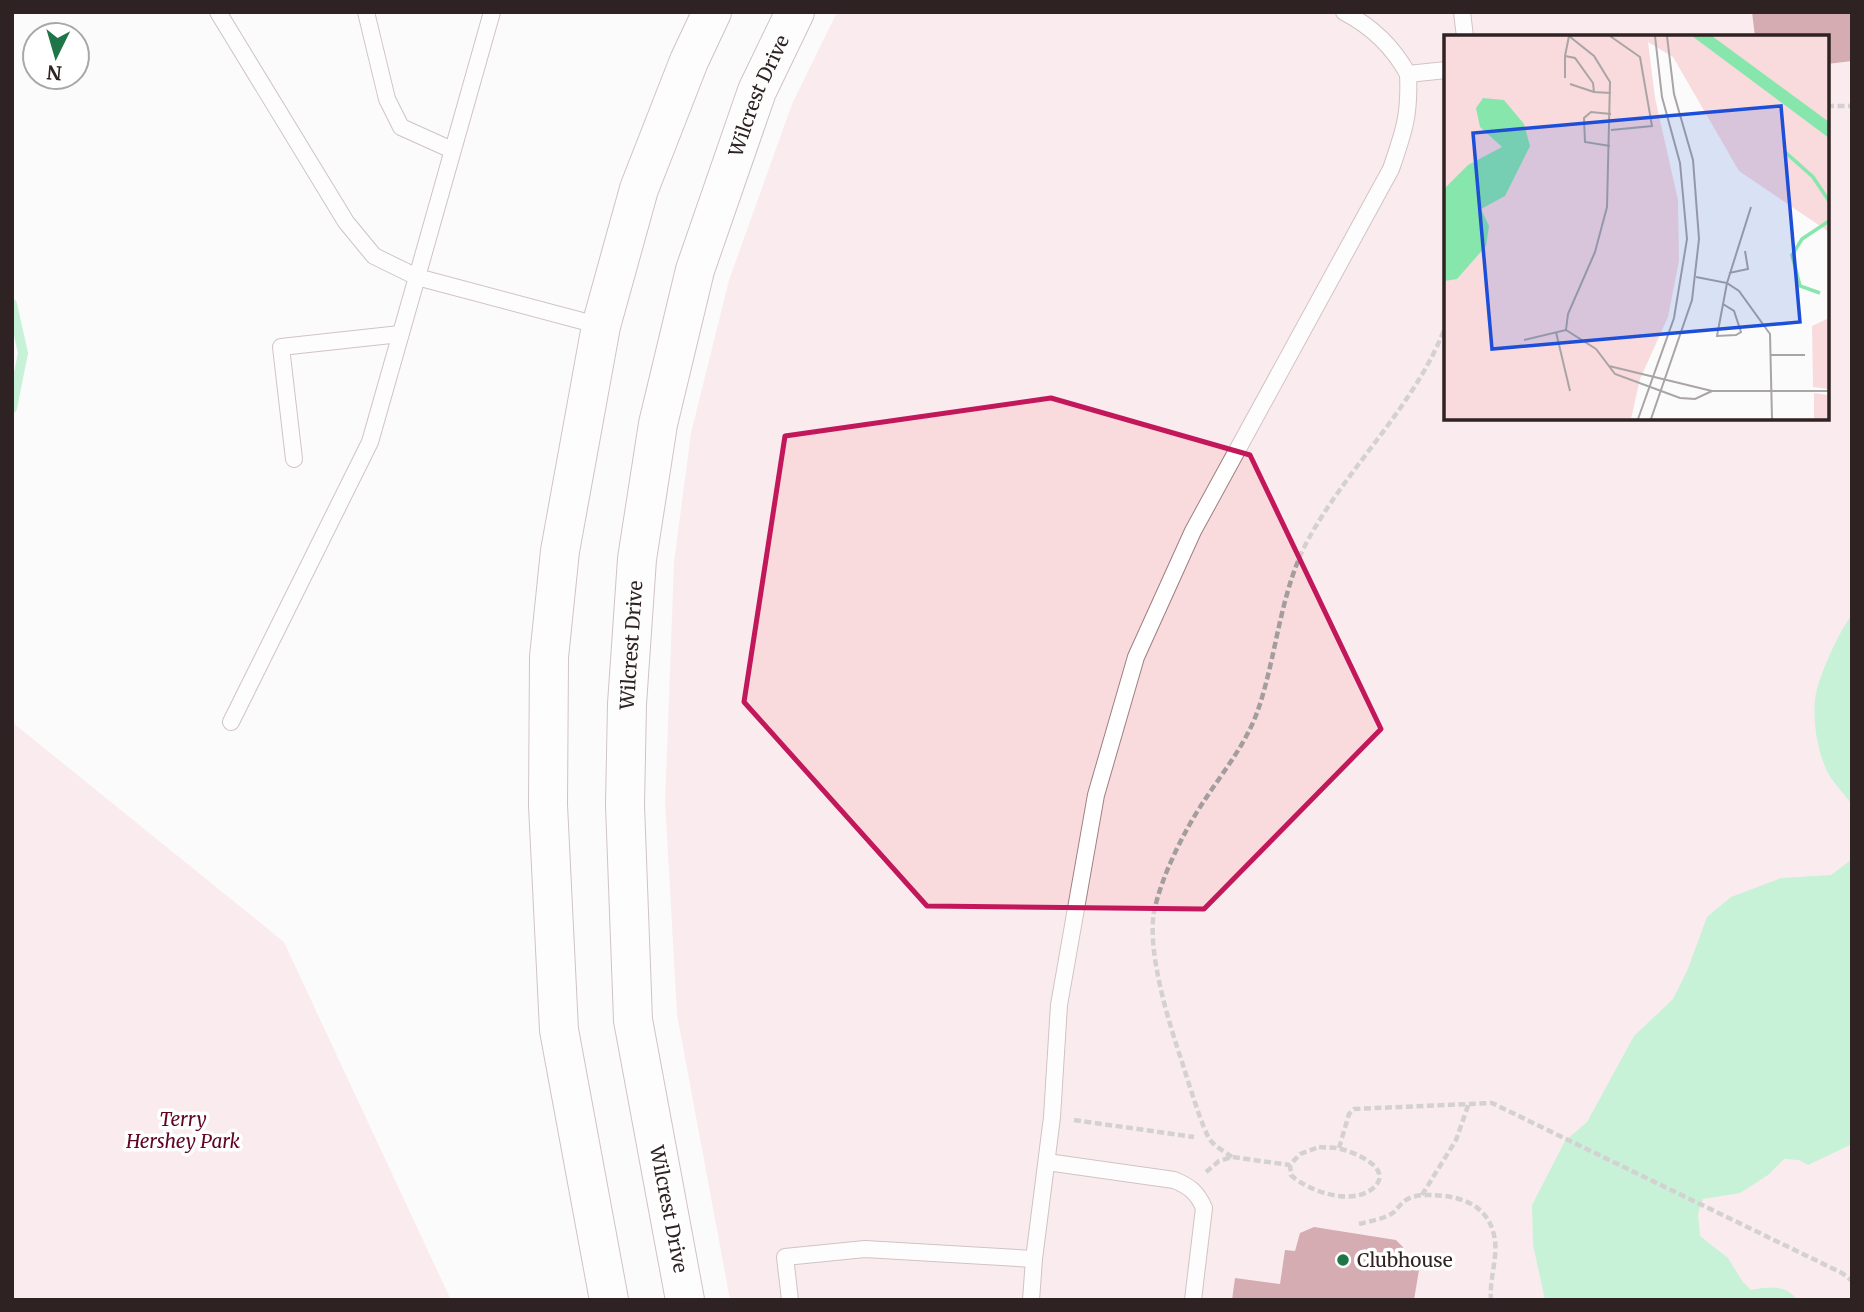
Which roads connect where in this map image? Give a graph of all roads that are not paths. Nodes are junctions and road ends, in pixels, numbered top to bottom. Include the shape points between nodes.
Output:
1 (218, 12) edge
2 (366, 12) edge
3 (492, 12) edge
4 (712, 12) edge
5 (795, 12) edge
6 (1344, 12) edge
7 (1462, 12) edge
8 (1465, 35) edge
9 (1444, 70) edge
10 (1408, 74) junction
11 (452, 150) junction
12 (416, 276) junction
13 (601, 326) junction
14 (400, 334) junction
15 (294, 459) dead end
16 (231, 722) dead end
17 (1047, 1162) junction
18 (1034, 1259) junction
19 (609, 1300) edge
20 (685, 1300) edge
21 (790, 1300) edge
22 (1031, 1300) edge
23 (1193, 1300) edge

1 - 12 lane via 346,222 374,256
2 - 11 lane via 387,99 401,127
3 - 11 lane
4 - 13 main road via 639,189
5 - 20 main road, Wilcrest Drive via 757,91 695,270 658,425 637,559 625,805 633,1020
6 - 10 lane via 1383,39
7 - 8 lane
9 - 10 lane
10 - 17 lane via 1410,105 1391,169 1193,531 1136,657 1096,795 1059,1005
11 - 12 lane
12 - 13 lane
12 - 14 lane
13 - 19 main road via 560,551 550,657 548,805 559,1030
14 - 15 lane via 281,347
14 - 16 lane via 370,442
17 - 18 lane
17 - 23 lane via 1189,1186 1204,1208
18 - 21 lane via 865,1249 785,1257
18 - 22 lane

